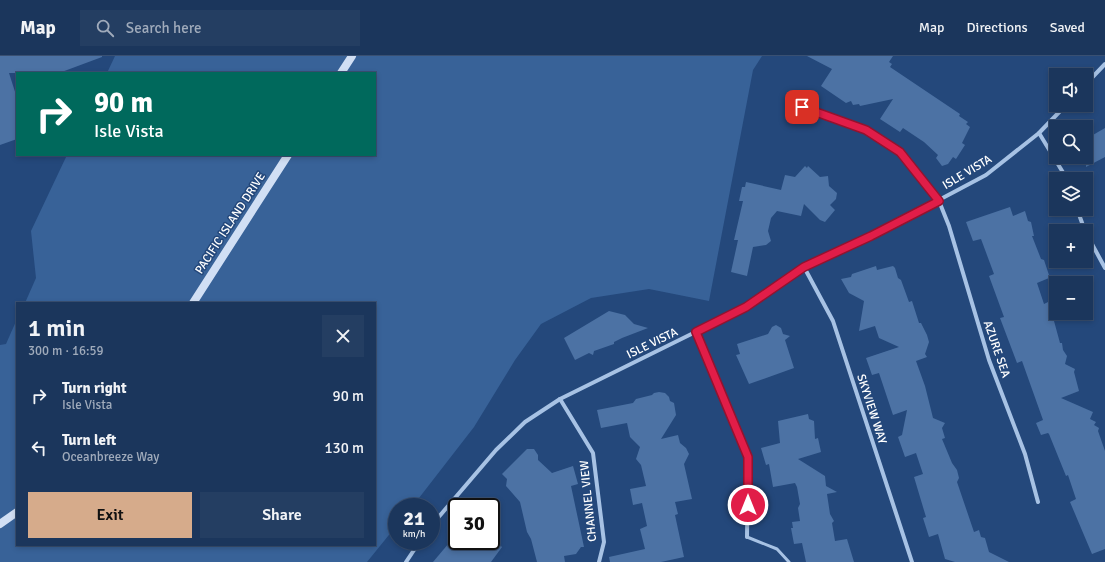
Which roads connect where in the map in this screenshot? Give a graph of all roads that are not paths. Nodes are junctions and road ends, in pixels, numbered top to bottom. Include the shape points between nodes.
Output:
1 (352, 56) edge
2 (1105, 64) edge
3 (342, 72) edge
4 (1093, 77) edge
5 (802, 107) dead end
6 (1059, 112) edge
7 (1039, 133) junction
8 (287, 156) edge
9 (1063, 172) edge
10 (939, 201) junction
11 (1093, 246) edge
12 (804, 267) junction
13 (1105, 268) edge
14 (194, 302) edge
15 (696, 332) junction
16 (560, 399) junction
17 (1038, 502) dead end
18 (16, 513) edge
19 (440, 515) edge
20 (0, 524) edge
21 (747, 537) joint
22 (414, 550) edge
23 (406, 562) edge
24 (599, 562) edge
25 (789, 562) edge
26 (912, 562) edge

1 - 3 main road
2 - 4 street
5 - 10 street, AZURE SEA via 866,130 900,152
6 - 7 street, ISLE VISTA
7 - 9 street
7 - 10 street, ISLE VISTA via 986,175
8 - 14 main road, PACIFIC ISLAND DRIVE
10 - 12 street, ISLE VISTA
10 - 17 street, AZURE SEA via 949,226 989,360 1025,454
11 - 13 street
12 - 15 street, ISLE VISTA via 746,307
12 - 26 street, SKYVIEW WAY via 833,321
15 - 16 street, ISLE VISTA
15 - 21 street via 748,457
16 - 19 street, ISLE VISTA via 519,427
16 - 24 street, CHANNEL VIEW via 592,453 604,542
18 - 20 main road
21 - 25 lane via 777,549
22 - 23 street

